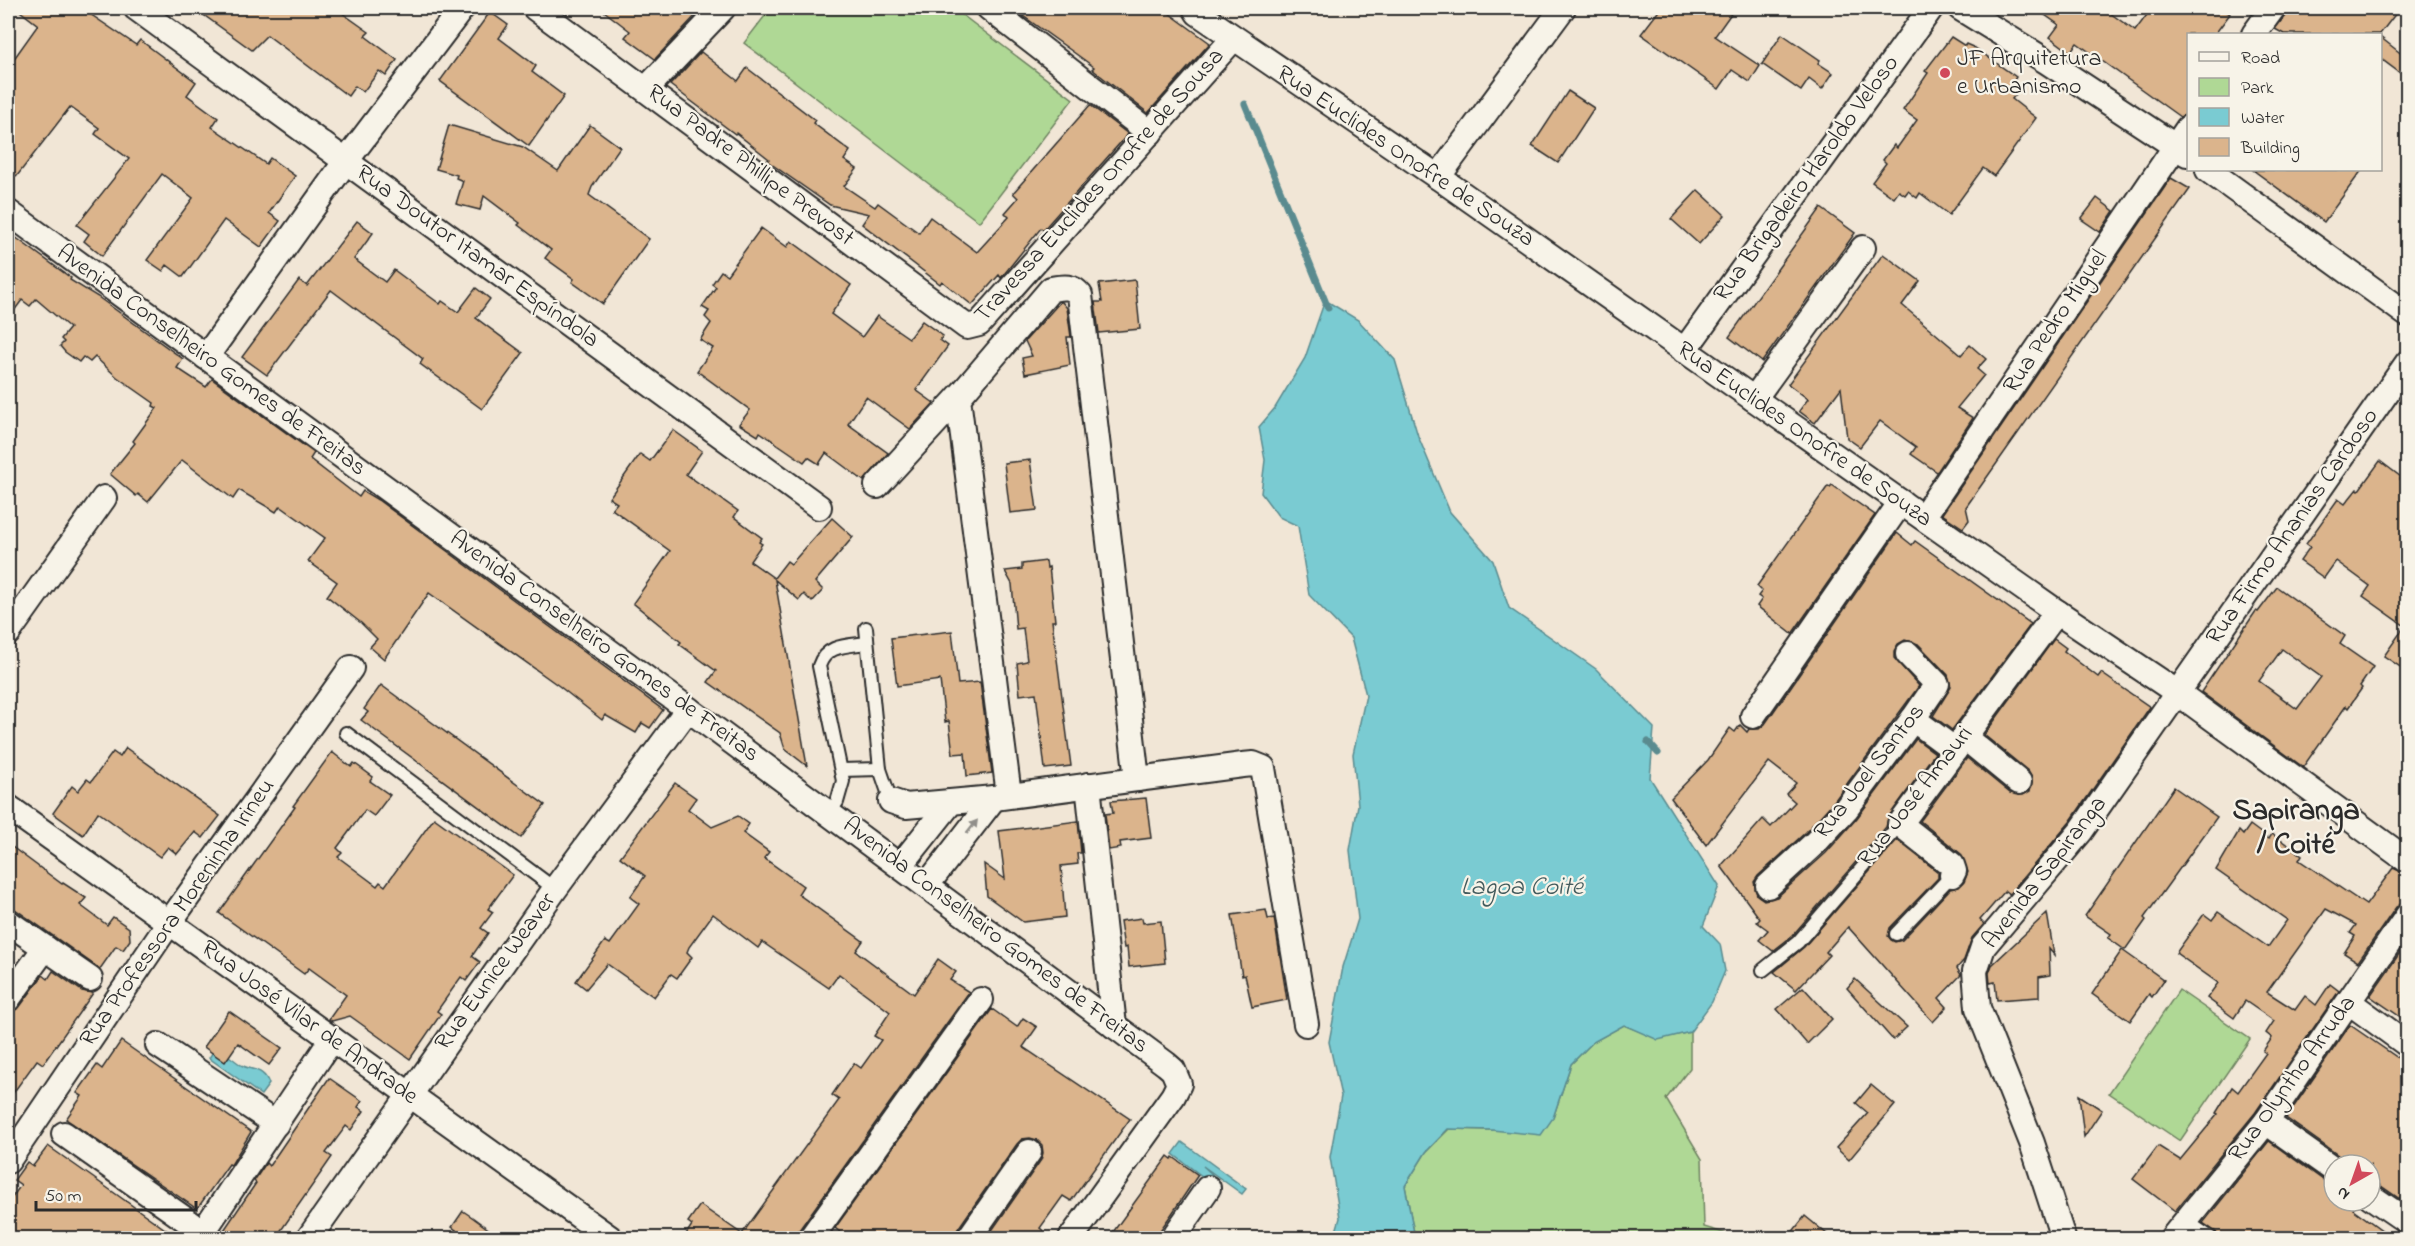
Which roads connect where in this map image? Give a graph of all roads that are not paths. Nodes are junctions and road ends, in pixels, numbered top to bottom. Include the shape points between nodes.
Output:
1 (136, 8) edge
2 (462, 8) edge
3 (723, 8) edge
4 (989, 8) edge
5 (1563, 8) edge
6 (1931, 8) edge
7 (1960, 8) edge
8 (2273, 8) edge
9 (1196, 10) edge
10 (546, 11) edge
11 (2255, 33) edge
12 (1233, 39) junction
13 (646, 89) junction
14 (1150, 134) junction
15 (2184, 143) edge
16 (346, 161) junction
17 (2209, 171) edge
18 (1438, 177) junction
19 (8, 212) edge
20 (1863, 248) dead end
21 (2408, 315) edge
22 (964, 325) joint
23 (1684, 351) junction
24 (206, 357) junction
25 (2408, 362) edge
26 (958, 398) junction
27 (1754, 399) junction
28 (877, 486) dead end
29 (104, 498) dead end
30 (1901, 502) junction
31 (819, 507) dead end
32 (1923, 517) junction
33 (2057, 612) junction
34 (866, 628) dead end
35 (8, 633) edge
36 (867, 643) junction
37 (1908, 654) dead end
38 (351, 668) dead end
39 (2178, 693) junction
40 (688, 709) junction
41 (1753, 716) dead end
42 (1913, 719) junction
43 (346, 733) dead end
44 (1959, 744) junction
45 (880, 769) junction
46 (841, 770) junction
47 (1137, 779) junction
48 (2019, 782) dead end
49 (1088, 785) junction
50 (1002, 797) junction
51 (891, 801) joint
52 (951, 802) junction
53 (8, 807) edge
54 (829, 813) junction
55 (1900, 824) junction
56 (2408, 861) edge
57 (901, 865) junction
58 (1952, 875) joint
59 (927, 885) junction
60 (1768, 886) dead end
61 (555, 890) junction
62 (2408, 915) edge
63 (8, 922) edge
64 (169, 923) junction
65 (1896, 934) dead end
66 (45, 948) junction
67 (1763, 970) dead end
68 (90, 980) dead end
69 (8, 999) edge
70 (981, 1000) dead end
71 (2349, 1002) junction
72 (1306, 1024) dead end
73 (1114, 1026) junction
74 (332, 1039) junction
75 (158, 1045) dead end
76 (2408, 1045) edge
77 (409, 1095) junction
78 (2266, 1122) junction
79 (276, 1124) junction
80 (64, 1134) dead end
81 (1029, 1152) dead end
82 (8, 1161) edge
83 (2322, 1162) edge
84 (1208, 1188) dead end
85 (2382, 1204) edge
86 (2408, 1222) edge
87 (2179, 1230) edge
88 (201, 1235) edge
89 (309, 1239) edge
90 (610, 1239) edge
91 (811, 1239) edge
92 (969, 1239) edge
93 (1071, 1239) edge
94 (1173, 1239) edge
95 (2063, 1239) edge
96 (2211, 1239) edge

1 - 16 street, Rua Doutor Itamar Espíndola
2 - 16 street
3 - 13 street
4 - 14 street
5 - 18 street
6 - 23 street, Rua Brigadeiro Haroldo Veloso
7 - 15 street
8 - 11 street
9 - 12 street, Rua Euclides Onofre de Souza
10 - 13 street, Rua Padre Phillipe Prevost
12 - 14 street, Travessa Euclides Onofre de Sousa
12 - 18 street, Rua Euclides Onofre de Souza
13 - 22 street, Rua Padre Phillipe Prevost
14 - 22 street, Travessa Euclides Onofre de Sousa via 979,324
15 - 32 street, Rua Pedro Miguel
16 - 24 street
16 - 31 street, Rua Doutor Itamar Espíndola
17 - 21 street
18 - 23 street, Rua Euclides Onofre de Souza
19 - 24 street, Avenida Conselheiro Gomes de Freitas
20 - 27 street
23 - 27 street, Rua Euclides Onofre de Souza
24 - 40 street, Avenida Conselheiro Gomes de Freitas
25 - 39 street, Rua Firmo Ananias Cardoso
26 - 28 street
26 - 47 street via 1052,289 1075,289 1080,295
26 - 50 street
27 - 30 street, Rua Euclides Onofre de Souza
29 - 35 street
30 - 32 street, Rua Euclides Onofre de Souza
30 - 41 street
32 - 33 street, Rua Euclides Onofre de Souza
33 - 39 street, Rua Euclides Onofre de Souza
33 - 44 street, Rua José Amauri
34 - 36 lane
36 - 45 lane
36 - 46 lane via 829,650 819,666
37 - 42 street, Rua Joel Santos via 1937,684
38 - 64 street, Rua Professora Moreninha Irineu
39 - 56 street, Rua Euclides Onofre de Souza
39 - 95 street, Avenida Sapiranga via 2081,831 1983,947 1975,971 1978,1008 2032,1143
40 - 54 street, Avenida Conselheiro Gomes de Freitas
40 - 61 street, Rua Eunice Weaver
42 - 44 street
42 - 60 street, Rua Joel Santos via 1846,809
43 - 61 lane
44 - 48 street
44 - 55 street, Rua José Amauri
45 - 46 lane
45 - 51 lane
46 - 54 lane via 841,791
47 - 49 street
47 - 72 street via 1253,764 1263,768
49 - 50 street
49 - 73 street
50 - 52 street
59 -> 50 street
51 - 52 street via 906,806
52 - 57 street
53 - 64 street, Rua José Vilar de Andrade
54 - 57 street, Avenida Conselheiro Gomes de Freitas
55 - 58 street via 1952,865
55 - 67 lane, Rua José Amauri via 1798,942
57 - 59 street, Avenida Conselheiro Gomes de Freitas
58 - 65 lane
59 - 73 street, Avenida Conselheiro Gomes de Freitas
61 - 77 street, Rua Eunice Weaver
62 - 71 street, Rua Olyntho Arruda
63 - 66 street
64 - 74 street, Rua José Vilar de Andrade
64 - 82 street, Rua Professora Moreninha Irineu
66 - 68 street
66 - 69 street
70 - 91 street
71 - 76 street
71 - 78 street, Rua Olyntho Arruda
73 - 93 street, Avenida Conselheiro Gomes de Freitas via 1173,1070 1179,1084
74 - 77 street, Rua José Vilar de Andrade
74 - 79 street
75 - 79 street
77 - 89 street, Rua Eunice Weaver
77 - 90 street, Rua José Vilar de Andrade
78 - 83 street
78 - 87 street, Rua Olyntho Arruda
79 - 88 street
80 - 88 street
81 - 92 street
84 - 94 street
85 - 86 street
87 - 96 lane

